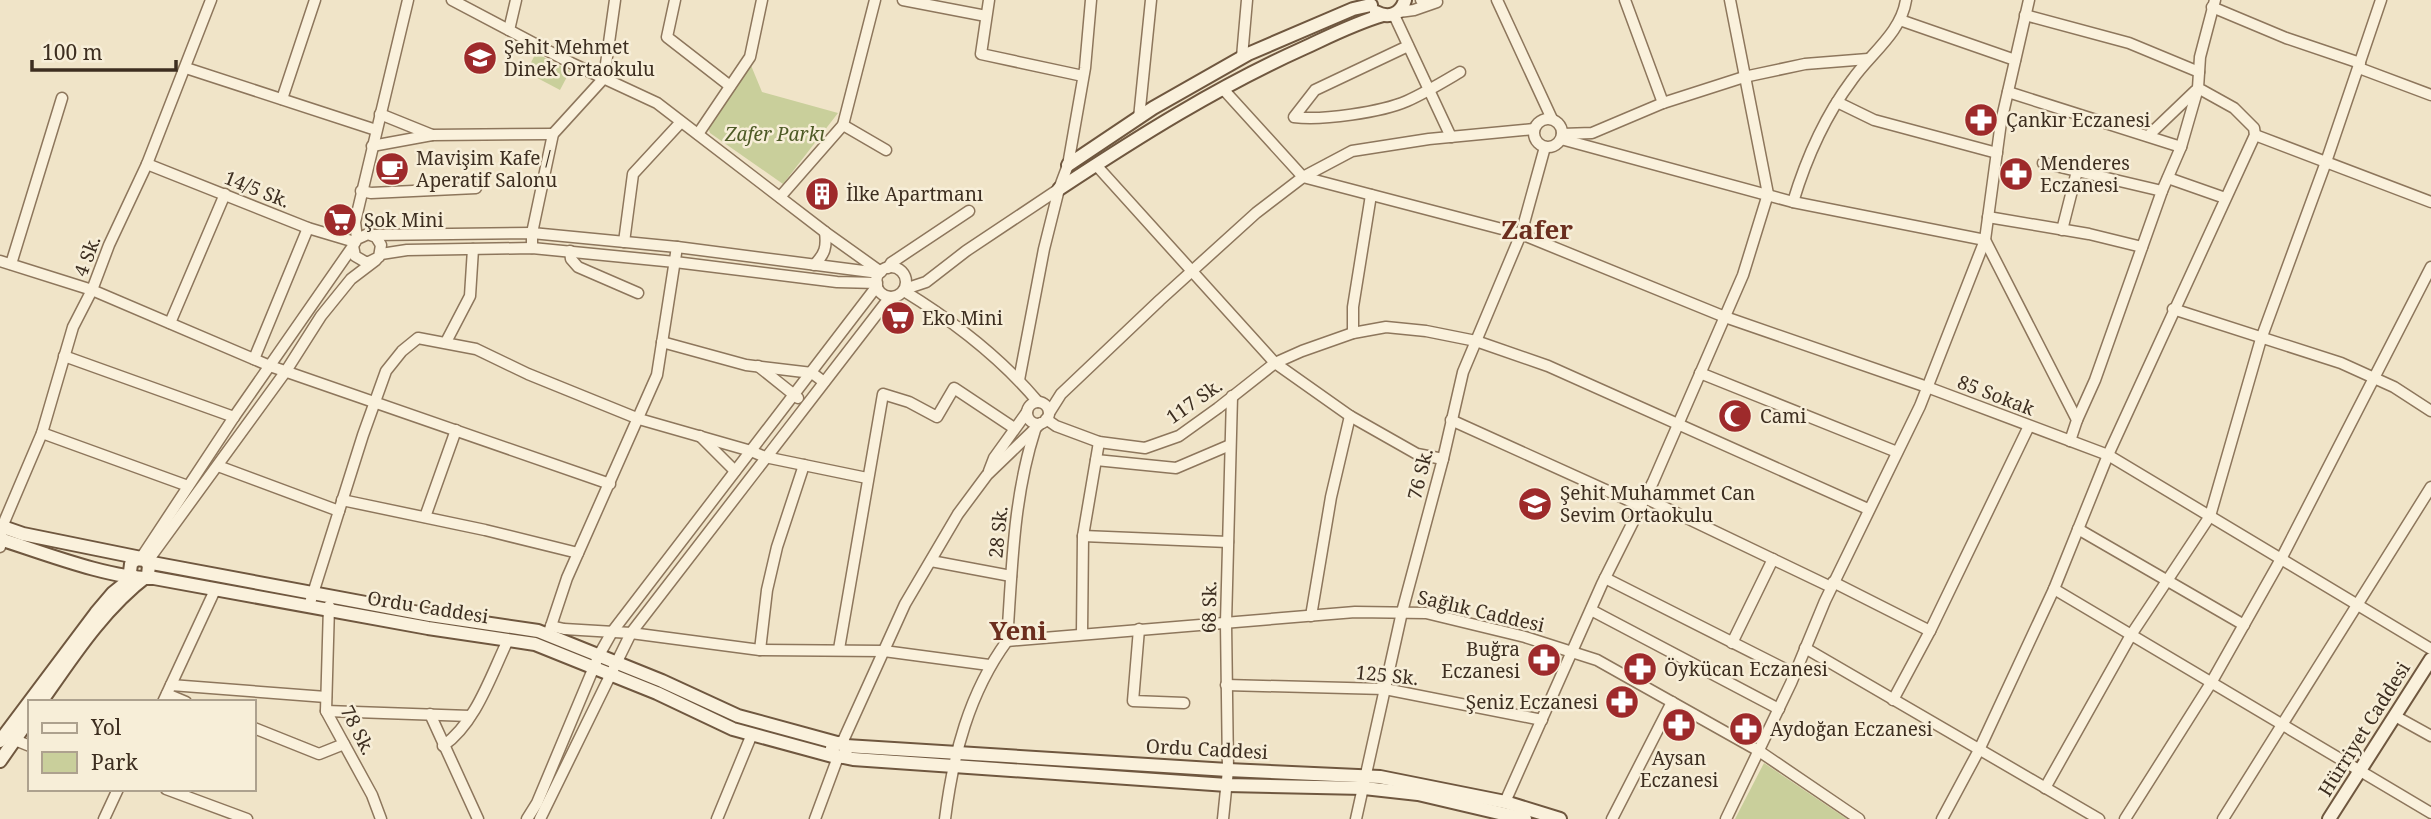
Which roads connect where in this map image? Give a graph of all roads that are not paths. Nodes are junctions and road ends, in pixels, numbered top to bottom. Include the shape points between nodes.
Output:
1 (211, 0) edge
2 (316, 0) edge
3 (408, 0) edge
4 (452, 0) edge
5 (516, 0) edge
6 (615, 0) edge
7 (675, 0) edge
8 (762, 0) edge
9 (875, 0) edge
10 (903, 0) edge
11 (989, 0) edge
12 (1091, 0) edge
13 (1151, 0) edge
14 (1247, 0) edge
15 (1421, 0) edge
16 (1497, 0) edge
17 (1625, 0) edge
18 (1730, 0) edge
19 (1906, 0) edge
20 (2029, 0) edge
21 (2381, 0) edge
22 (1441, 1) edge
23 (1369, 2) edge
24 (2213, 4) edge
25 (962, 6) edge
26 (1395, 10) edge
27 (2025, 15) junction
28 (986, 16) junction
29 (1900, 20) junction
30 (509, 30) junction
31 (1408, 46) junction
32 (1242, 57) junction
33 (1868, 60) junction
34 (2015, 60) junction
35 (2360, 66) junction
36 (186, 68) junction
37 (1460, 72) dead end
38 (2199, 72) junction
39 (1211, 75) junction
40 (1083, 76) junction
41 (1744, 77) junction
42 (604, 78) junction
43 (730, 86) junction
44 (2198, 88) junction
45 (1223, 89) junction
46 (1429, 90) junction
47 (2008, 92) junction
48 (2431, 95) edge
49 (62, 98) dead end
50 (282, 99) junction
51 (1837, 102) junction
52 (1663, 103) junction
53 (380, 114) junction
54 (1139, 118) junction
55 (1552, 119) junction
56 (681, 122) junction
57 (843, 125) junction
58 (1534, 129) junction
59 (376, 130) junction
60 (553, 134) junction
61 (698, 134) junction
62 (432, 135) junction
63 (2255, 135) junction
64 (1562, 136) junction
65 (2148, 136) junction
66 (1451, 137) junction
67 (372, 146) junction
68 (1545, 147) junction
69 (2182, 147) junction
70 (886, 150) dead end
71 (1997, 153) junction
72 (2326, 162) junction
73 (2043, 163) dead end
74 (147, 164) junction
75 (1068, 165) junction
76 (1096, 165) junction
77 (2077, 171) junction
78 (1303, 177) junction
79 (2168, 178) junction
80 (476, 188) dead end
81 (1059, 189) junction
82 (361, 191) junction
83 (2162, 191) junction
84 (225, 194) junction
85 (1768, 194) junction
86 (1371, 195) junction
87 (780, 197) junction
88 (2225, 198) junction
89 (1793, 202) junction
90 (2431, 202) edge
91 (969, 211) dead end
92 (1988, 216) junction
93 (308, 228) junction
94 (2062, 230) junction
95 (825, 232) junction
96 (532, 233) junction
97 (1521, 233) junction
98 (372, 235) junction
99 (1985, 240) junction
100 (355, 242) junction
101 (624, 242) junction
102 (677, 247) junction
103 (2142, 247) junction
104 (532, 248) junction
105 (473, 249) junction
106 (570, 251) junction
107 (379, 257) junction
108 (676, 262) junction
109 (5, 263) edge
110 (814, 265) junction
111 (2431, 267) edge
112 (1191, 272) junction
113 (880, 276) junction
114 (92, 290) junction
115 (904, 290) junction
116 (638, 293) dead end
117 (890, 297) junction
118 (2173, 309) junction
119 (1725, 317) junction
120 (170, 323) junction
121 (1353, 333) junction
122 (2260, 339) junction
123 (1476, 341) junction
124 (446, 342) junction
125 (662, 342) junction
126 (64, 356) junction
127 (254, 359) junction
128 (1275, 363) junction
129 (758, 365) junction
130 (270, 366) junction
131 (286, 371) junction
132 (811, 373) junction
133 (1700, 373) junction
134 (2373, 378) junction
135 (824, 382) junction
136 (1022, 384) junction
137 (1927, 387) junction
138 (794, 394) junction
139 (1061, 394) junction
140 (1231, 396) junction
141 (375, 401) junction
142 (806, 404) junction
143 (1034, 406) junction
144 (2431, 411) edge
145 (1350, 416) junction
146 (234, 417) junction
147 (639, 419) junction
148 (1451, 420) junction
149 (2077, 420) junction
150 (1043, 421) junction
151 (1678, 423) junction
152 (2029, 426) junction
153 (1014, 428) junction
154 (456, 430) junction
155 (42, 433) junction
156 (700, 436) junction
157 (2070, 441) junction
158 (1099, 442) junction
159 (1230, 445) junction
160 (751, 451) junction
161 (1897, 452) junction
162 (2108, 455) junction
163 (765, 457) junction
164 (1443, 459) junction
165 (1096, 460) junction
166 (804, 465) junction
167 (218, 466) junction
168 (735, 471) junction
169 (987, 474) junction
170 (867, 478) junction
171 (610, 484) junction
172 (188, 486) junction
173 (2431, 487) edge
174 (342, 500) junction
175 (1643, 502) junction
176 (1868, 509) junction
177 (339, 511) junction
178 (2210, 516) junction
179 (425, 517) junction
180 (2078, 529) junction
181 (1, 536) edge
182 (1083, 536) junction
183 (1228, 542) junction
184 (579, 553) junction
185 (1773, 559) junction
186 (2281, 559) junction
187 (144, 560) junction
188 (931, 561) junction
189 (1012, 576) junction
190 (140, 578) junction
191 (1605, 578) junction
192 (2167, 580) junction
193 (1832, 585) junction
194 (2054, 589) junction
195 (215, 590) junction
196 (312, 593) junction
197 (330, 603) junction
198 (2358, 605) junction
199 (309, 606) junction
200 (1591, 610) junction
201 (1402, 612) junction
202 (1311, 616) junction
203 (1226, 623) junction
204 (2244, 625) junction
205 (1139, 629) junction
206 (550, 630) junction
207 (1930, 631) junction
208 (612, 632) junction
209 (631, 633) junction
210 (1082, 633) junction
211 (2131, 635) junction
212 (508, 640) junction
213 (1007, 641) junction
214 (1732, 643) junction
215 (1805, 648) junction
216 (839, 649) junction
217 (2431, 649) edge
218 (760, 650) junction
219 (884, 651) junction
220 (1572, 652) junction
221 (599, 654) junction
222 (2431, 659) edge
223 (618, 662) junction
224 (989, 665) junction
225 (594, 667) junction
226 (611, 674) junction
227 (1795, 674) junction
228 (2211, 682) junction
229 (1226, 685) junction
230 (1385, 689) junction
231 (167, 694) edge
232 (326, 697) junction
233 (1893, 699) junction
234 (31, 700) edge
235 (42, 700) edge
236 (1672, 702) junction
237 (1184, 703) dead end
238 (28, 704) edge
239 (1779, 709) junction
240 (326, 711) junction
241 (430, 714) junction
242 (470, 716) junction
243 (2395, 716) junction
244 (1542, 720) junction
245 (28, 721) edge
246 (2282, 725) junction
247 (256, 729) edge
248 (752, 734) junction
249 (2431, 736) edge
250 (15, 740) junction
251 (0, 741) edge
252 (344, 744) junction
253 (28, 745) edge
254 (443, 746) junction
255 (840, 750) junction
256 (1979, 750) junction
257 (1759, 751) junction
258 (957, 752) junction
259 (0, 761) edge
260 (953, 766) junction
261 (1228, 770) junction
262 (2360, 772) junction
263 (1365, 782) junction
264 (1227, 785) junction
265 (2045, 788) junction
266 (117, 791) edge
267 (171, 791) edge
268 (1505, 802) junction
269 (2431, 813) edge
270 (104, 819) edge
271 (247, 819) edge
272 (381, 819) edge
273 (478, 819) edge
274 (527, 819) edge
275 (540, 819) edge
276 (717, 819) edge
277 (815, 819) edge
278 (945, 819) edge
279 (1223, 819) edge
280 (1356, 819) edge
281 (1525, 819) edge
282 (1560, 819) edge
283 (1612, 819) edge
284 (1726, 819) edge
285 (1859, 819) edge
286 (1942, 819) edge
287 (2099, 819) edge
288 (2125, 819) edge
289 (2223, 819) edge
290 (2329, 819) edge

1 - 36 street, 4 Sk.
2 - 50 street
3 - 53 street
4 - 30 street
5 - 30 street
6 - 42 street
7 - 43 street via 667,37
8 - 43 street via 750,57
9 - 57 street
10 - 25 street
11 - 28 street
12 - 40 street
13 - 54 street
14 - 32 street
15 - 22 street
16 - 55 street
17 - 52 street
18 - 41 street
19 - 29 street
20 - 27 street
21 - 35 street
22 - 26 street via 1414,10
23 - 26 main road
23 - 32 main road
24 - 35 street
24 - 38 street
25 - 28 street
26 - 31 street
26 - 45 main road
27 - 34 street
27 - 38 street via 2129,44
28 - 40 street via 981,54
29 - 33 street
29 - 34 street
30 - 42 street
31 - 46 street
31 - 46 street via 1315,90 1294,117 1329,118 1404,103
32 - 39 main road
33 - 41 street via 1805,64
33 - 51 street
34 - 47 street
35 - 48 street
35 - 72 street
36 - 50 street
36 - 74 street, 4 Sk.
37 - 46 street
38 - 44 street
39 - 45 main road
39 - 54 main road
40 - 75 street
41 - 52 street
41 - 85 street
42 - 56 street via 657,103
42 - 60 street
43 - 61 street
44 - 63 street via 2234,108 2254,128
44 - 65 street
44 - 69 street
45 - 76 main road
45 - 78 street
46 - 66 street
47 - 65 street
47 - 71 street
49 - 109 street
50 - 59 street
51 - 71 street via 1874,120
51 - 89 street via 1808,159
52 - 64 street via 1592,133
53 - 59 street
53 - 62 street
54 - 75 main road
55 - 58 street
55 - 64 street via 1560,125
56 - 61 street
56 - 101 street via 633,174
57 - 70 street
57 - 87 street
58 - 66 street
58 - 68 street via 1536,142
59 - 67 street
60 - 62 street
60 - 96 street
61 - 87 street
62 - 67 street
63 - 72 street
63 - 88 street
64 - 68 street via 1554,146
64 - 85 street
65 - 69 street
66 - 78 street via 1352,151
67 - 82 street
68 - 97 street, 76 Sk.
69 - 79 street
71 - 92 street
72 - 90 street
72 - 122 street
73 - 77 street
74 - 84 street, 14/5 Sk.
74 - 114 street, 4 Sk.
75 - 81 street
76 - 81 main road
76 - 112 street
77 - 83 street
77 - 94 street
78 - 86 street, 85 Sokak
78 - 112 street
79 - 83 street
79 - 88 street
80 - 82 street
81 - 115 street via 926,282
81 - 136 street via 1044,249
82 - 100 street
83 - 103 street
84 - 93 street, 14/5 Sk.
84 - 120 street
85 - 89 street
85 - 119 street
86 - 97 street, 85 Sokak
86 - 121 street
87 - 95 street
88 - 118 street
89 - 99 street
91 - 113 street via 891,262
92 - 94 street
92 - 99 street
93 - 100 street, 14/5 Sk.
93 - 127 street
94 - 103 street
95 - 110 street via 827,244
95 - 113 street
96 - 98 street
96 - 101 street
96 - 104 street
97 - 119 street, 85 Sokak
97 - 123 street, 76 Sk.
98 - 100 street via 364,234
98 - 107 street via 382,244
99 - 137 street
99 - 149 street
100 - 107 street via 358,259 367,263
100 - 130 street
101 - 102 street
102 - 108 street
102 - 110 street
103 - 149 street
104 - 105 street
104 - 106 street
105 - 107 street via 407,250
105 - 124 street via 470,296
106 - 108 street
106 - 116 street via 578,267
107 - 131 street via 351,279
108 - 113 street via 837,282
108 - 125 street
109 - 114 street
110 - 113 street
111 - 134 street
112 - 128 street
112 - 139 street
113 - 115 street via 898,269 906,281
113 - 117 street via 883,294
113 - 132 street
114 - 120 street
114 - 126 street, 4 Sk.
115 - 117 street
115 - 136 street via 958,327
117 - 135 street
118 - 122 street
118 - 162 street
119 - 133 street
119 - 137 street, 85 Sokak
120 - 127 street
121 - 123 street, 117 Sk. via 1386,327
121 - 128 street, 117 Sk.
122 - 134 street via 2341,363
122 - 178 street
123 - 148 street, 76 Sk.
123 - 151 street, 117 Sk. via 1548,366
124 - 141 street via 418,338 402,351 386,371
124 - 147 street via 476,349
125 - 129 street
125 - 147 street via 657,375
126 - 146 street
126 - 155 street, 4 Sk.
127 - 130 street
128 - 140 street, 117 Sk.
128 - 145 street
129 - 132 street
129 - 138 street
130 - 131 street
130 - 146 street
131 - 141 street
131 - 167 street
132 - 135 street
132 - 138 street
133 - 151 street
133 - 161 street
134 - 144 street
134 - 186 street
135 - 142 street
136 - 143 street
137 - 152 street, 85 Sokak
137 - 161 street
138 - 142 street
138 - 160 street
139 - 143 street
139 - 150 street
140 - 158 street, 117 Sk. via 1179,436 1145,448
140 - 159 street, 68 Sk.
141 - 154 street
141 - 174 street
142 - 163 street
143 - 150 street, 117 Sk. via 1031,421
143 - 150 street via 1047,407
143 - 153 street
145 - 164 street via 1417,454
145 - 202 street
146 - 172 street
147 - 156 street
147 - 171 street
148 - 164 street, 76 Sk.
148 - 175 street
149 - 157 street
150 - 158 street, 117 Sk.
150 - 169 street
150 - 189 street, 28 Sk. via 1028,452 1015,516
151 - 175 street
151 - 176 street, 117 Sk.
152 - 157 street, 85 Sokak
152 - 207 street
153 - 169 street
153 - 170 street via 954,388 937,417 883,394
154 - 171 street
154 - 179 street
155 - 172 street
155 - 181 street, 4 Sk.
156 - 160 street
156 - 168 street
157 - 162 street, 85 Sokak
158 - 165 street
159 - 165 street via 1176,468
159 - 183 street, 68 Sk.
160 - 163 street
160 - 168 street
161 - 176 street
162 - 178 street, 85 Sokak
162 - 180 street
163 - 166 street
163 - 209 street
164 - 201 street, 76 Sk.
165 - 182 street
166 - 170 street
166 - 218 street via 777,547
167 - 177 street
167 - 187 street
168 - 208 street
169 - 188 street
170 - 216 street
171 - 184 street
172 - 187 street
173 - 198 street
174 - 177 street
174 - 179 street
175 - 185 street
175 - 191 street
176 - 193 street
177 - 196 street
178 - 186 street, 85 Sokak
178 - 192 street
179 - 184 street
180 - 192 street
180 - 194 street
181 - 187 main road, Ordu Caddesi via 23,534
181 - 190 main road, Ordu Caddesi
182 - 183 street
182 - 210 street
183 - 203 street, 68 Sk.
184 - 206 street
185 - 193 street
185 - 214 street
186 - 198 street, 85 Sokak
186 - 204 street
187 - 190 main road via 150,572
187 - 190 main road via 131,564 130,572
187 - 196 main road, Ordu Caddesi
188 - 189 street
188 - 219 street
189 - 213 street, 28 Sk.
190 - 195 main road, Ordu Caddesi
190 - 234 main road via 113,593
190 - 235 main road via 83,641
191 - 200 street
191 - 214 street
192 - 204 street
192 - 211 street
193 - 207 street
193 - 215 street
194 - 211 street
194 - 256 street
195 - 199 main road, Ordu Caddesi
195 - 231 street
196 - 197 main road, Ordu Caddesi
196 - 199 street
197 - 199 main road, Ordu Caddesi
197 - 206 main road, Ordu Caddesi
197 - 212 main road, Ordu Caddesi via 428,628
197 - 232 street, 78 Sk.
198 - 217 street, 85 Sokak
198 - 246 street
200 - 220 street
200 - 239 street
201 - 202 street, Sağlık Caddesi
201 - 220 street, Sağlık Caddesi via 1426,612
201 - 230 street, 76 Sk.
202 - 203 street, Sağlık Caddesi
203 - 205 street, Sağlık Caddesi
203 - 229 street, 68 Sk.
204 - 228 street
205 - 210 street, Sağlık Caddesi
205 - 237 street via 1133,701
206 - 208 street
206 - 221 main road, Ordu Caddesi
207 - 233 street
208 - 209 street
208 - 221 street
209 - 218 street
209 - 223 street
210 - 213 street, Sağlık Caddesi
211 - 228 street
211 - 265 street
212 - 225 main road, Ordu Caddesi via 535,644
212 - 242 street
213 - 224 street
214 - 227 street
215 - 227 street
215 - 233 street
216 - 218 street
216 - 219 street
219 - 224 street
219 - 255 street
220 - 236 street, Sağlık Caddesi via 1597,660
220 - 244 street
221 - 223 main road, Ordu Caddesi
221 - 225 street
222 - 243 main road, Hürriyet Caddesi
223 - 226 street
223 - 255 main road, Ordu Caddesi via 738,716
224 - 258 street via 968,710
225 - 226 main road, Ordu Caddesi
225 - 274 street
226 - 248 main road, Ordu Caddesi
226 - 275 street
227 - 239 street
228 - 246 street
228 - 288 street
229 - 230 street, 125 Sk.
229 - 261 street, 68 Sk.
230 - 244 street, 125 Sk.
230 - 263 street, 76 Sk.
231 - 232 street
232 - 240 street, 78 Sk.
233 - 256 street
236 - 257 street, Sağlık Caddesi
236 - 283 street
238 - 251 main road
239 - 257 street
240 - 241 street
240 - 252 street, 78 Sk.
241 - 242 street
241 - 254 street
242 - 254 street
243 - 249 street
243 - 262 main road, Hürriyet Caddesi
244 - 268 street
245 - 250 main road
246 - 262 street
246 - 289 street
247 - 252 street via 319,754
248 - 255 main road, Ordu Caddesi
248 - 276 street
250 - 253 street
250 - 259 main road
252 - 272 street, 78 Sk.
254 - 273 street
255 - 258 main road, Ordu Caddesi
255 - 260 main road, Ordu Caddesi
255 - 277 street
256 - 265 street
256 - 286 street
257 - 284 street
257 - 285 street, Sağlık Caddesi
258 - 260 street
258 - 261 main road, Ordu Caddesi
260 - 264 main road, Ordu Caddesi
260 - 278 street
261 - 263 main road, Ordu Caddesi
261 - 264 street, 68 Sk.
262 - 269 street
262 - 290 main road, Hürriyet Caddesi
263 - 264 main road, Ordu Caddesi
263 - 268 main road, Ordu Caddesi
263 - 280 street, 76 Sk.
263 - 281 main road, Ordu Caddesi
264 - 279 street, 68 Sk.
265 - 287 street
266 - 270 street
267 - 271 street
268 - 282 main road, Ordu Caddesi

